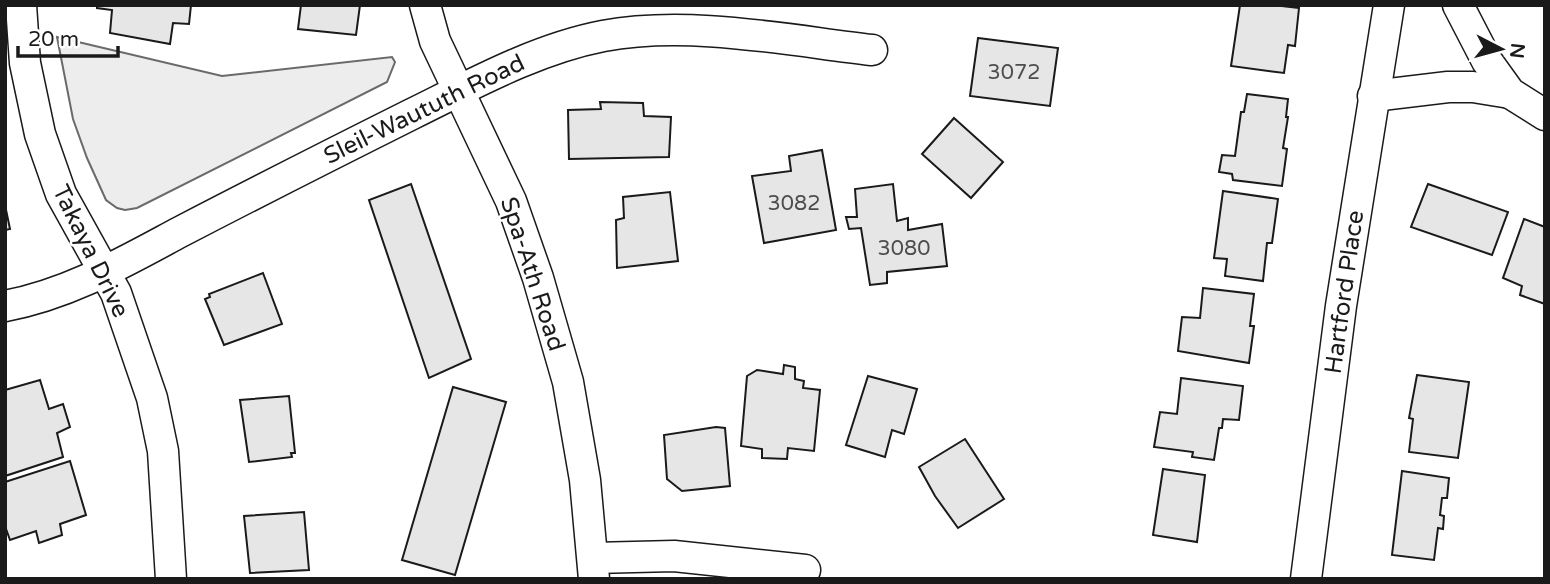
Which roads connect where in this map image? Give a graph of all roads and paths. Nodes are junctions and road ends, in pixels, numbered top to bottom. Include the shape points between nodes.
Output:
1 (21, 5) edge
2 (425, 5) edge
3 (1389, 5) edge
4 (1458, 5) edge
5 (872, 50) dead end
6 (458, 91) junction
7 (1510, 93) junction
8 (1373, 96) junction
9 (1545, 115) edge
10 (104, 272) junction
11 (5, 306) edge
12 (594, 568) edge
13 (805, 570) dead end
14 (171, 579) edge
15 (1306, 579) edge

1 - 10 street, Takaya Drive via 25,63 40,134 61,194
2 - 6 street, Spa-Ath Road via 435,41
3 - 8 street, Hartford Place
4 - 7 street via 1487,61
5 - 6 street, Sleil-Waututh Road via 659,30 602,36 534,56
6 - 10 street, Sleil-Waututh Road
6 - 12 street, Spa-Ath Road via 511,201 568,382
7 - 8 street via 1448,87
7 - 9 street
8 - 15 street, Hartford Place via 1340,306
10 - 11 street, Sleil-Waututh Road via 60,292
10 - 14 street, Takaya Drive via 116,293 152,398 163,451
12 - 13 street, Spa-Ath Road via 674,556

